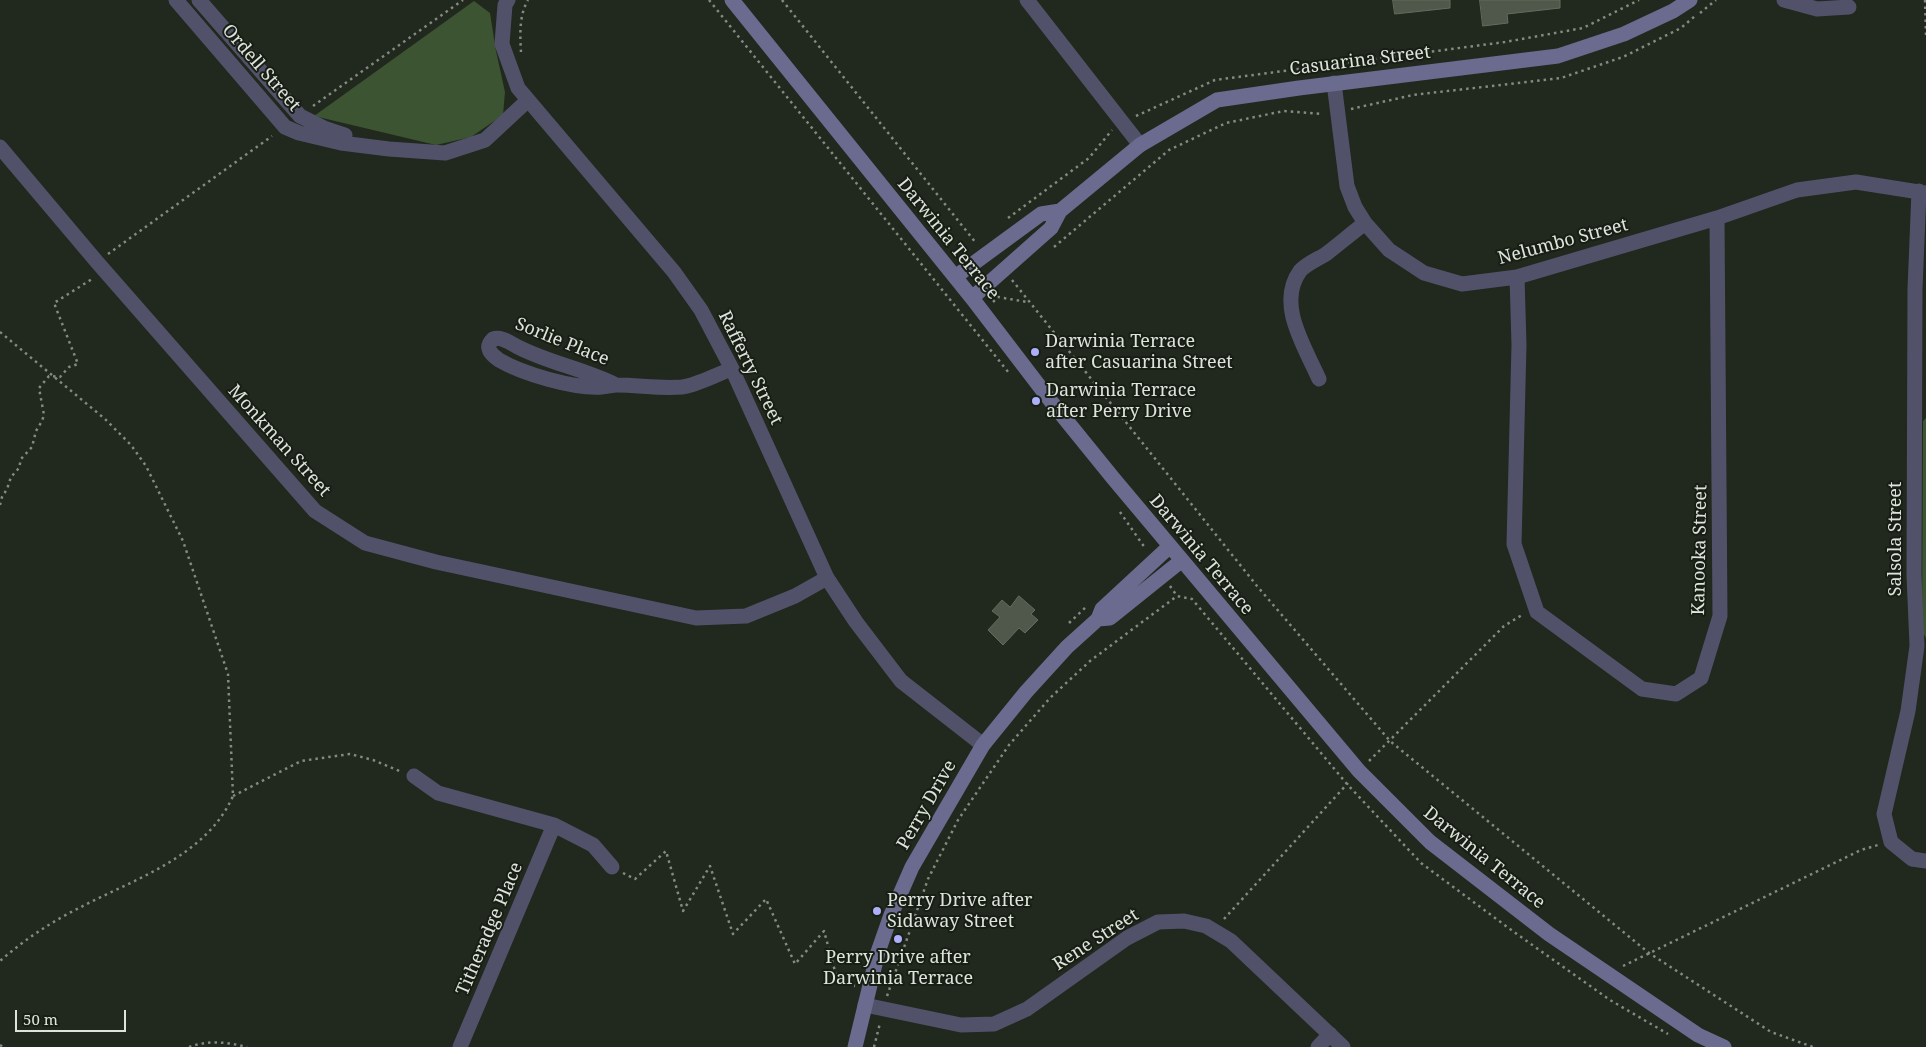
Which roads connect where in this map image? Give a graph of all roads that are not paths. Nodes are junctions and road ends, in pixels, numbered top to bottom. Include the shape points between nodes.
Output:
1 (176, 0) edge
2 (199, 0) edge
3 (732, 0) edge
4 (1027, 0) edge
5 (1784, 0) edge
6 (1686, 1) edge
7 (501, 2) edge
8 (1849, 7) dead end
9 (1334, 83) junction
10 (527, 101) junction
11 (1140, 145) junction
12 (0, 147) edge
13 (389, 149) junction
14 (1922, 192) edge
15 (1060, 211) junction
16 (1717, 218) junction
17 (1366, 223) junction
18 (955, 277) junction
19 (1516, 277) junction
20 (972, 298) junction
21 (732, 369) junction
22 (1319, 379) dead end
23 (616, 385) junction
24 (1921, 401) edge
25 (1169, 546) junction
26 (1181, 561) junction
27 (827, 578) junction
28 (1098, 620) junction
29 (1921, 646) edge
30 (983, 745) junction
31 (414, 776) road end
32 (554, 825) junction
33 (1926, 861) edge
34 (612, 867) road end
35 (865, 1005) junction
36 (1330, 1034) junction
37 (460, 1047) edge
38 (855, 1047) edge
39 (1318, 1047) edge
40 (1343, 1047) edge
41 (1724, 1047) edge

1 - 13 street, Ordell Street via 285,127 341,143
2 - 13 street, Ordell Street via 300,116 324,128
3 - 18 street, Darwinia Terrace
4 - 11 street
5 - 8 street via 1817,9
6 - 9 street, Casuarina Street via 1624,34 1558,56
7 - 10 street, Rafferty Street via 502,44 518,88
9 - 11 street, Casuarina Street via 1217,100
9 - 17 street, Nelumbo Street via 1347,186
10 - 13 street, Ordell Street via 485,140 445,153
10 - 21 street, Rafferty Street via 674,272 701,310
11 - 15 street, Casuarina Street
12 - 27 street, Monkman Street via 96,262 315,511 364,543 436,562 696,618 746,616
14 - 16 street, Nelumbo Street via 1856,182 1796,190
14 - 24 street, Salsola Street via 1915,289
15 - 18 street, Casuarina Street via 1040,214
15 - 20 street, Casuarina Street via 1051,228
16 - 19 street, Nelumbo Street
16 - 19 street, Kanooka Street via 1720,616 1701,678 1676,694 1642,689 1537,612 1514,544 1519,345
17 - 19 street, Nelumbo Street via 1389,250 1424,273 1462,284
17 - 22 street via 1301,269 1292,286 1290,307
18 - 20 street, Darwinia Terrace
20 - 25 street, Darwinia Terrace via 1053,404
21 - 23 street, Sorlie Place via 684,387
21 - 27 street, Rafferty Street
23 - 23 street, Sorlie Place via 580,385 534,374 492,355 489,344 493,339 501,338 532,354 599,376
24 - 29 street, Salsola Street via 1914,575
25 - 26 street, Darwinia Terrace
25 - 28 street, Perry Drive via 1102,609
26 - 28 street, Perry Drive via 1110,618
26 - 41 street, Darwinia Terrace via 1359,771 1430,842 1610,977 1698,1034
27 - 30 street, Rafferty Street via 901,680
28 - 30 street, Perry Drive via 1067,647
29 - 33 street, Salsola Street via 1884,814 1891,842 1912,859
30 - 35 street, Perry Drive via 912,867 878,952
31 - 32 street via 438,793
32 - 34 street via 593,845
32 - 37 street, Titheradge Place
35 - 36 street, Rene Street via 960,1025 994,1024 1027,1010 1127,938 1158,922 1184,921 1206,926 1231,941
35 - 38 street, Perry Drive
36 - 39 street
36 - 40 street, Rene Street

